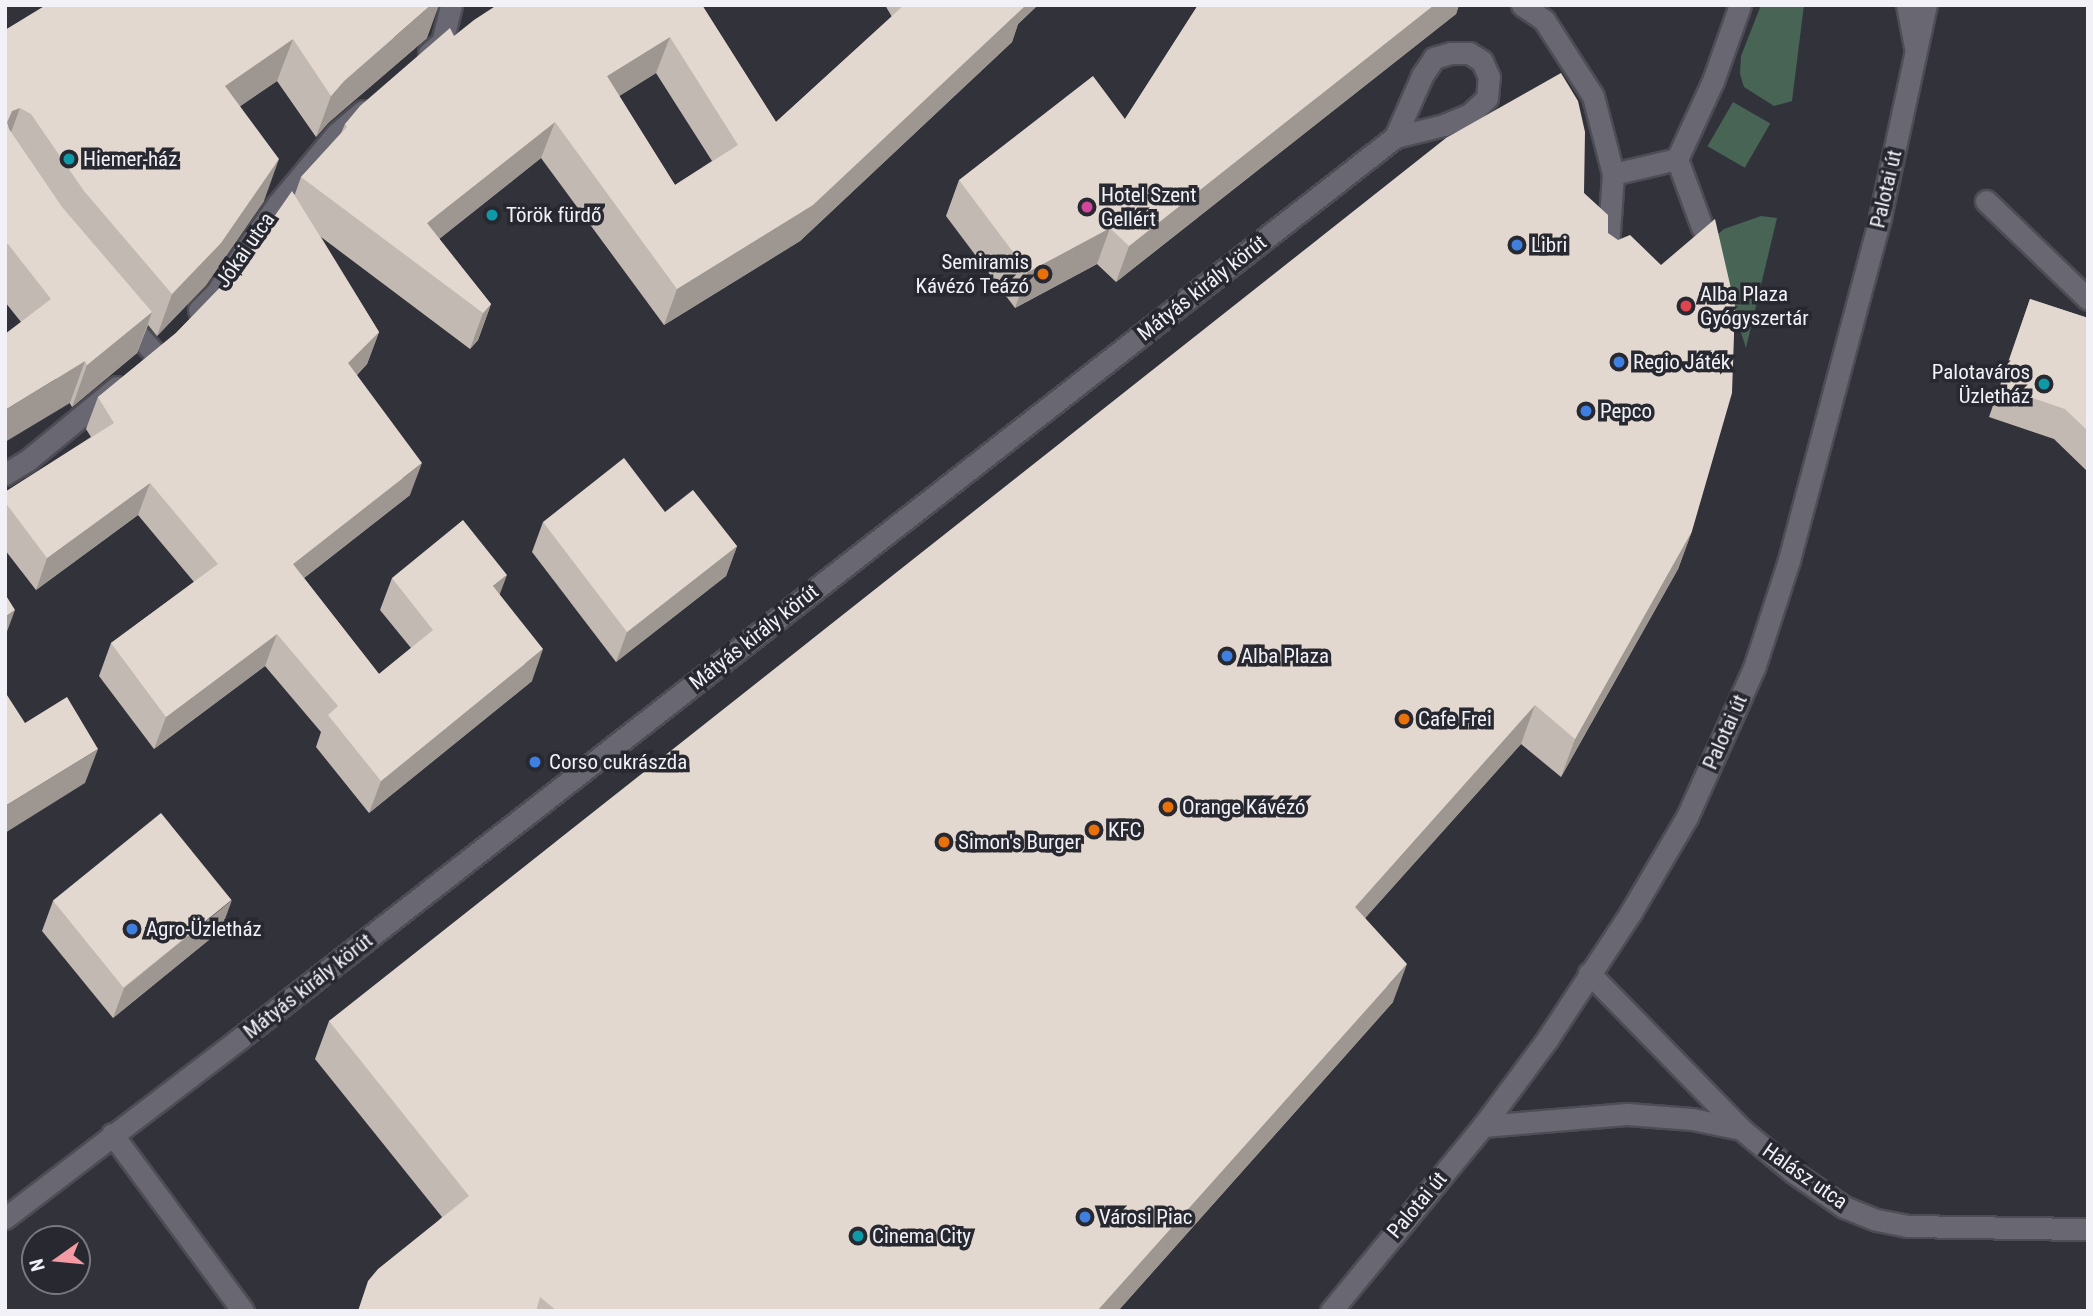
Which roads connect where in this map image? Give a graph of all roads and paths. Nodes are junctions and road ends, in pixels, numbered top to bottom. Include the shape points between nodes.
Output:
1 (452, 5) edge
2 (1522, 5) edge
3 (1740, 5) edge
4 (1906, 5) edge
5 (1926, 5) edge
6 (1915, 55) junction
7 (411, 69) edge
8 (379, 97) edge
9 (1395, 137) junction
10 (1677, 159) junction
11 (1613, 174) junction
12 (1986, 201) dead end
13 (1702, 227) edge
14 (1606, 264) edge
15 (2088, 299) edge
16 (111, 303) edge
17 (156, 355) junction
18 (5, 474) edge
19 (1589, 974) junction
20 (1483, 1126) junction
21 (1741, 1129) junction
22 (112, 1134) junction
23 (5, 1217) edge
24 (2088, 1230) edge
25 (243, 1311) edge
26 (1331, 1311) edge

1 - 7 street via 442,42
2 - 11 street via 1544,20 1593,96
3 - 10 street via 1713,81
4 - 6 lane
5 - 6 street, Palotai út
6 - 19 street, Palotai út via 1880,217 1822,442 1754,668 1687,817
8 - 17 street, Jókai utca via 337,133 277,205 216,293
9 - 9 street, Mátyás király körút via 1470,114 1488,98 1489,77 1482,61 1469,53 1434,58
9 - 22 street, Mátyás király körút
10 - 11 street
10 - 13 street
11 - 14 street
12 - 15 street
16 - 17 street
17 - 18 street, Jókai utca
19 - 20 street, Palotai út
19 - 21 street, Halász utca
20 - 21 street via 1626,1114 1692,1118
20 - 26 street, Palotai út
21 - 24 street, Halász utca via 1844,1207 1877,1220 1908,1226
22 - 23 street, Mátyás király körút
22 - 25 street

